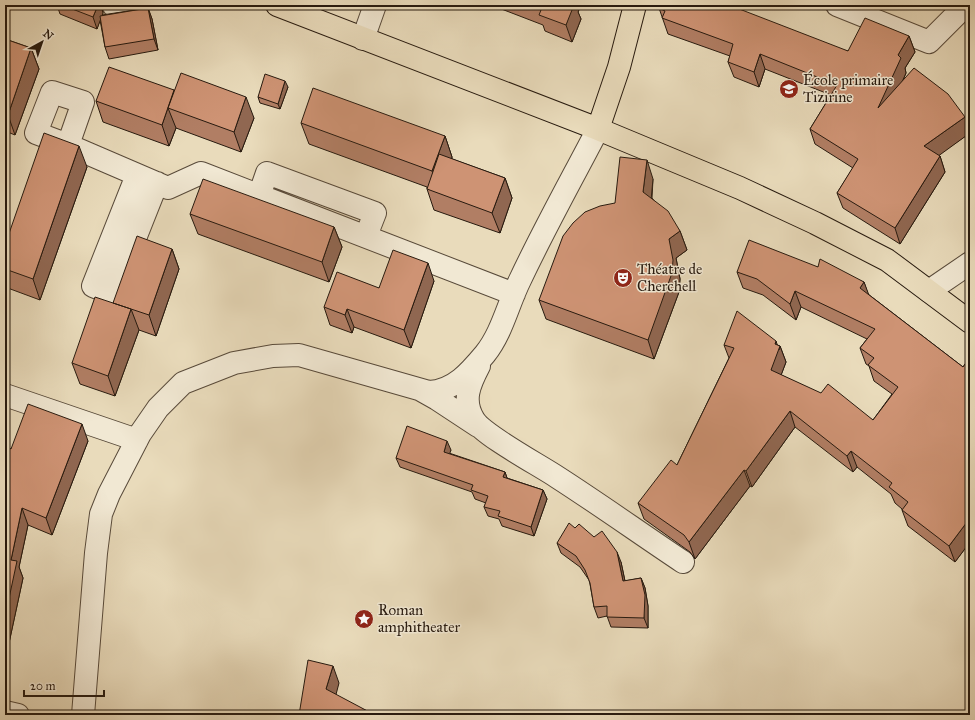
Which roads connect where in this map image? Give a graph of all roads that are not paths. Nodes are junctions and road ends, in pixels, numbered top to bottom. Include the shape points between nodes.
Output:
1 (113, 5) edge
2 (136, 5) edge
3 (277, 5) edge
4 (375, 5) edge
5 (635, 5) edge
6 (837, 5) edge
7 (966, 5) edge
8 (363, 39) junction
9 (598, 129) junction
10 (68, 145) edge
11 (970, 263) edge
12 (929, 291) junction
13 (514, 294) junction
14 (970, 322) edge
15 (486, 352) junction
16 (420, 389) junction
17 (5, 395) edge
18 (479, 427) junction
19 (137, 440) junction
20 (683, 562) dead end
21 (5, 712) edge
22 (18, 715) edge
23 (83, 715) edge

1 - 2 street via 128,11
3 - 8 main road
4 - 8 street
5 - 9 main road via 619,67
6 - 7 street via 928,42
8 - 9 main road
9 - 12 main road via 740,188 815,223 886,260
9 - 13 street
10 - 13 street via 168,188 201,173
11 - 12 street
12 - 14 main road
13 - 15 street
15 - 16 street via 466,375 447,389 430,392
15 - 18 street via 471,380 467,398 469,410
16 - 18 street via 438,398
16 - 19 street via 299,355 254,358 210,371 183,383 158,408
17 - 19 street
18 - 20 street
19 - 23 street via 101,514
21 - 22 street

